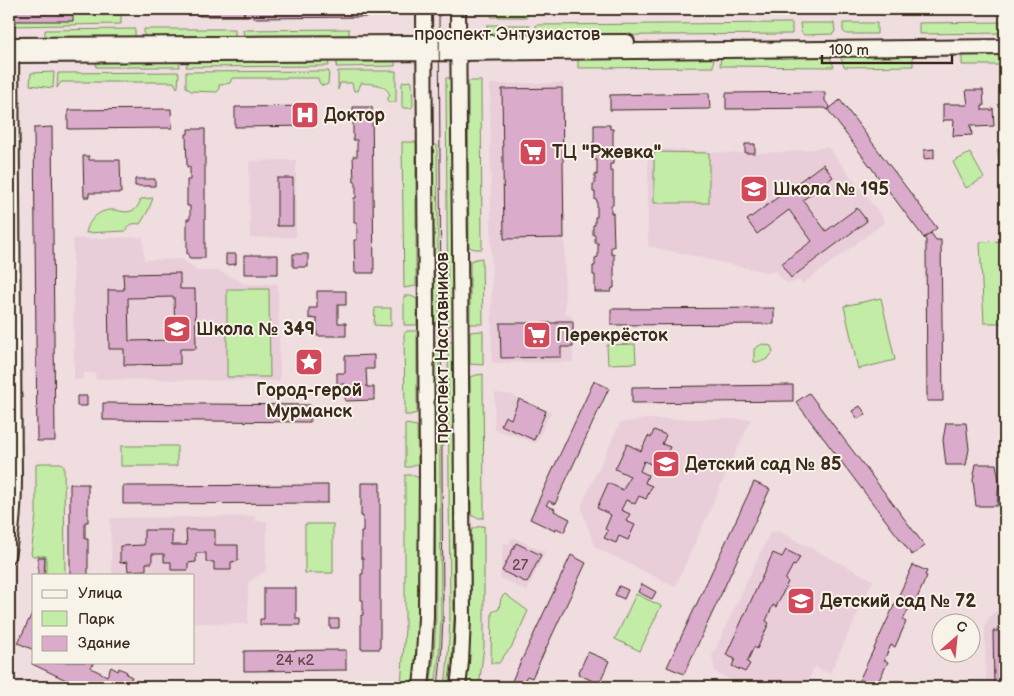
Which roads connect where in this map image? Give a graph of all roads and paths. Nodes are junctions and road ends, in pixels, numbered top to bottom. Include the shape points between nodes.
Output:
1 (424, 9) edge
2 (458, 9) edge
3 (1005, 39) edge
4 (1005, 47) edge
5 (424, 48) junction
6 (458, 48) junction
7 (11, 50) edge
8 (9, 557) edge
9 (421, 687) edge
10 (458, 687) edge

1 - 5 street, проспект Наставников
2 - 6 street, проспект Наставников
3 - 6 street, проспект Энтузиастов
4 - 6 street, проспект Энтузиастов
5 - 6 street, проспект Энтузиастов
5 - 7 street, проспект Энтузиастов
5 - 9 street, проспект Наставников via 428,471 426,617
6 - 10 street, проспект Наставников via 463,618
7 - 8 street via 16,512

